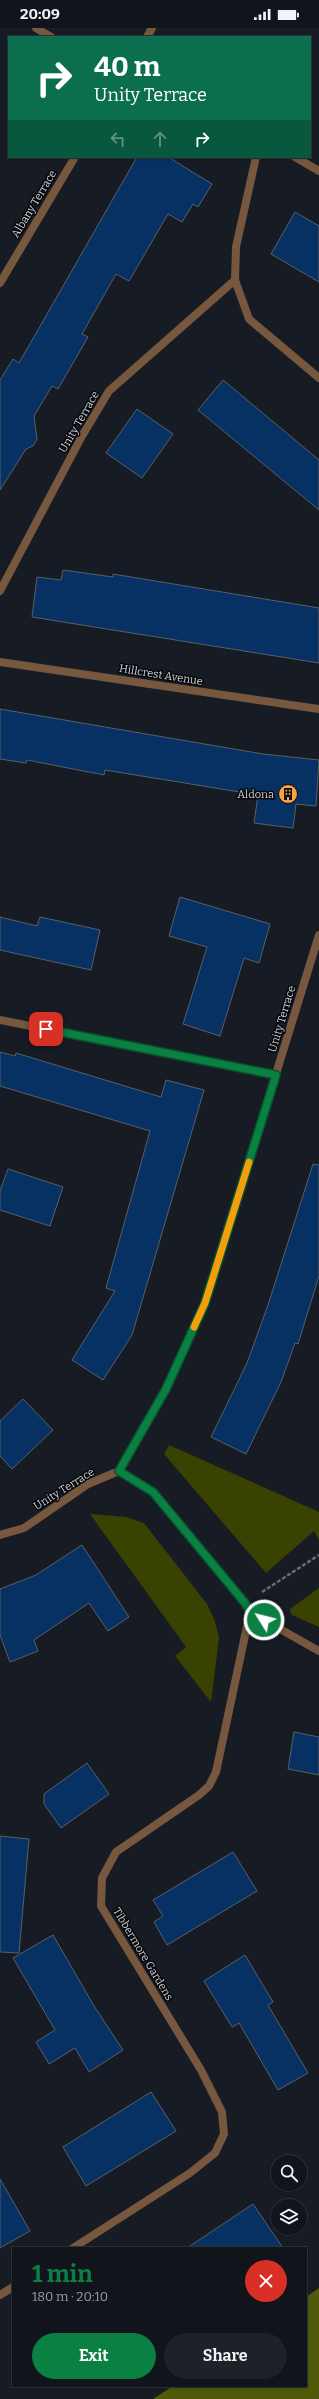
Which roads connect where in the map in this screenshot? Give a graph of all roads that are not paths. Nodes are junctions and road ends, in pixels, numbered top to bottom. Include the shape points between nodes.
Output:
1 (36, 28) edge
2 (49, 36) edge
3 (74, 158) edge
4 (256, 158) edge
5 (297, 158) edge
6 (319, 171) edge
7 (235, 280) junction
8 (0, 283) edge
9 (319, 378) edge
10 (0, 592) edge
11 (0, 662) edge
12 (319, 709) edge
13 (319, 935) edge
14 (0, 1020) edge
15 (276, 1075) junction
16 (119, 1471) junction
17 (0, 1535) edge
18 (250, 1612) junction
19 (319, 1651) edge
20 (75, 2247) edge
21 (12, 2288) edge
22 (0, 2295) edge

1 - 2 street
3 - 8 street, Albany Terrace
4 - 7 street via 236,247
5 - 6 street
7 - 9 street via 249,319
7 - 10 street, Unity Terrace via 109,391 82,436
11 - 12 street, Hillcrest Avenue
13 - 15 street, Unity Terrace
14 - 15 street
15 - 16 street, Unity Terrace via 205,1303 166,1389
16 - 17 street, Unity Terrace via 88,1484 24,1528
16 - 18 street via 153,1492
18 - 19 street
18 - 20 street, Tibbermore Gardens via 216,1772 209,1786 116,1852 102,1878 101,1906 201,2070 222,2112 224,2134 215,2153 190,2173
21 - 22 street

